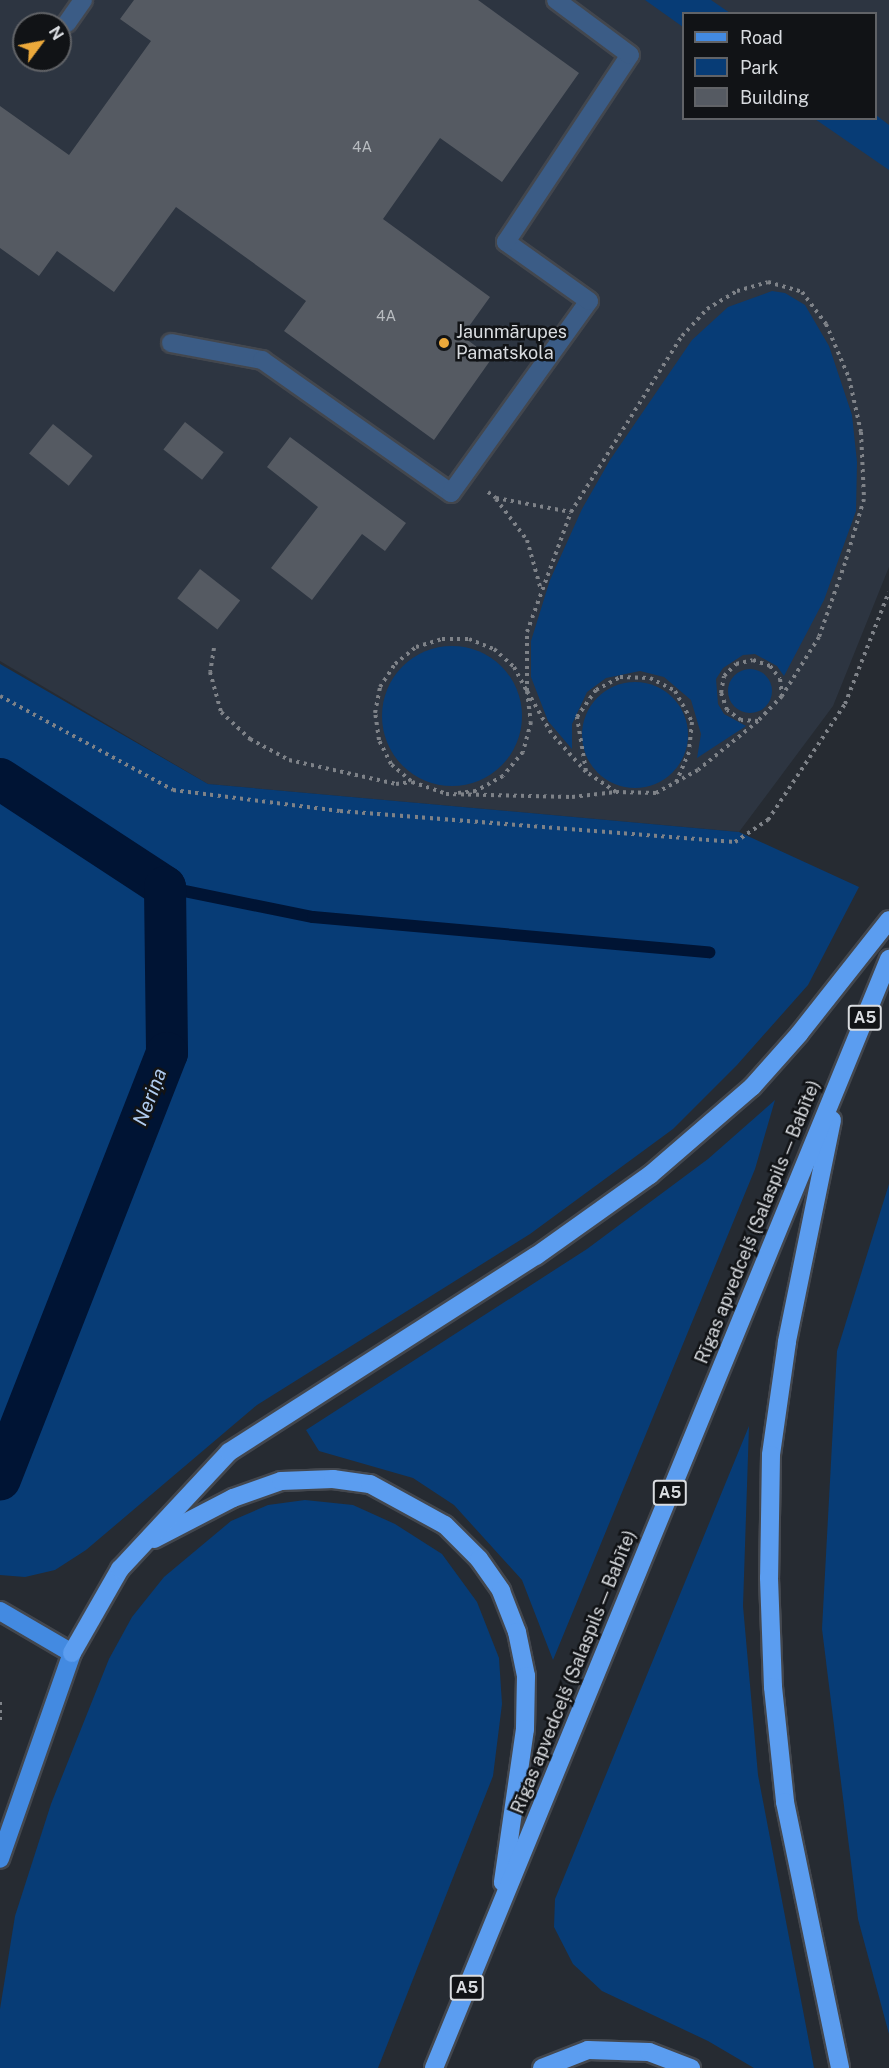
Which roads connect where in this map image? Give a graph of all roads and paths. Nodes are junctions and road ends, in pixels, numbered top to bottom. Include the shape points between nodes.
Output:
1 (83, 0) edge
2 (556, 0) edge
3 (72, 16) edge
4 (171, 343) dead end
5 (466, 476) junction
6 (496, 498) junction
7 (571, 512) junction
8 (541, 592) junction
9 (889, 592) edge
10 (214, 648) dead end
11 (527, 691) junction
12 (0, 696) edge
13 (782, 696) junction
14 (758, 721) junction
15 (586, 772) junction
16 (412, 782) junction
17 (676, 782) junction
18 (616, 792) junction
19 (446, 794) junction
20 (889, 920) edge
21 (889, 958) edge
22 (840, 1077) junction
23 (142, 1545) junction
24 (0, 1611) edge
25 (72, 1653) junction
26 (0, 1702) edge
27 (0, 1722) edge
28 (0, 1859) edge
29 (499, 1909) junction
30 (434, 2068) edge
31 (542, 2068) edge
32 (691, 2068) edge
33 (840, 2068) edge

1 - 3 lane
2 - 5 lane via 630,55 506,242 589,301
4 - 5 lane via 262,360 452,493
5 - 6 path
6 - 7 path
6 - 8 path via 527,540
7 - 8 path
7 - 13 path via 682,336 707,309 737,291 768,282 802,292 826,324 849,378 861,432 864,499 819,636
8 - 11 path via 527,632
9 - 12 path via 845,704 768,820 735,842 340,811 173,790
10 - 16 path via 210,672 221,712 250,740 290,760 396,784
11 - 15 path via 551,733
11 - 16 path via 514,667 494,649 469,639 442,639 416,647 395,664 380,687 375,713 379,740 391,764
11 - 19 path via 531,722 523,752 503,776 476,791
13 - 14 path
13 - 14 path via 780,679 770,666 753,660 736,664 724,676 721,693 727,710 741,720
14 - 17 path via 698,770
15 - 17 path via 577,717 596,690 620,677 650,678 675,691 692,722 690,752
15 - 18 path
16 - 19 path
17 - 18 path via 656,793
18 - 19 path via 572,797
20 - 23 highway via 799,1034 712,1125 650,1175 536,1256 229,1452
21 - 22 highway, Rīgas apvedceļš (Salaspils — Babīte) / A5
22 - 29 highway, Rīgas apvedceļš (Salaspils — Babīte) / A5
22 - 33 highway via 787,1342 771,1455 769,1578 772,1687 785,1802
23 - 25 highway via 120,1569
23 - 29 highway via 233,1498 281,1481 333,1479 370,1484 405,1500 445,1525 472,1552 501,1591 517,1632 526,1676 525,1729
24 - 25 main road
25 - 28 main road
26 - 27 path
29 - 30 highway, Rīgas apvedceļš (Salaspils — Babīte) / A5
31 - 32 highway via 588,2050 649,2052

